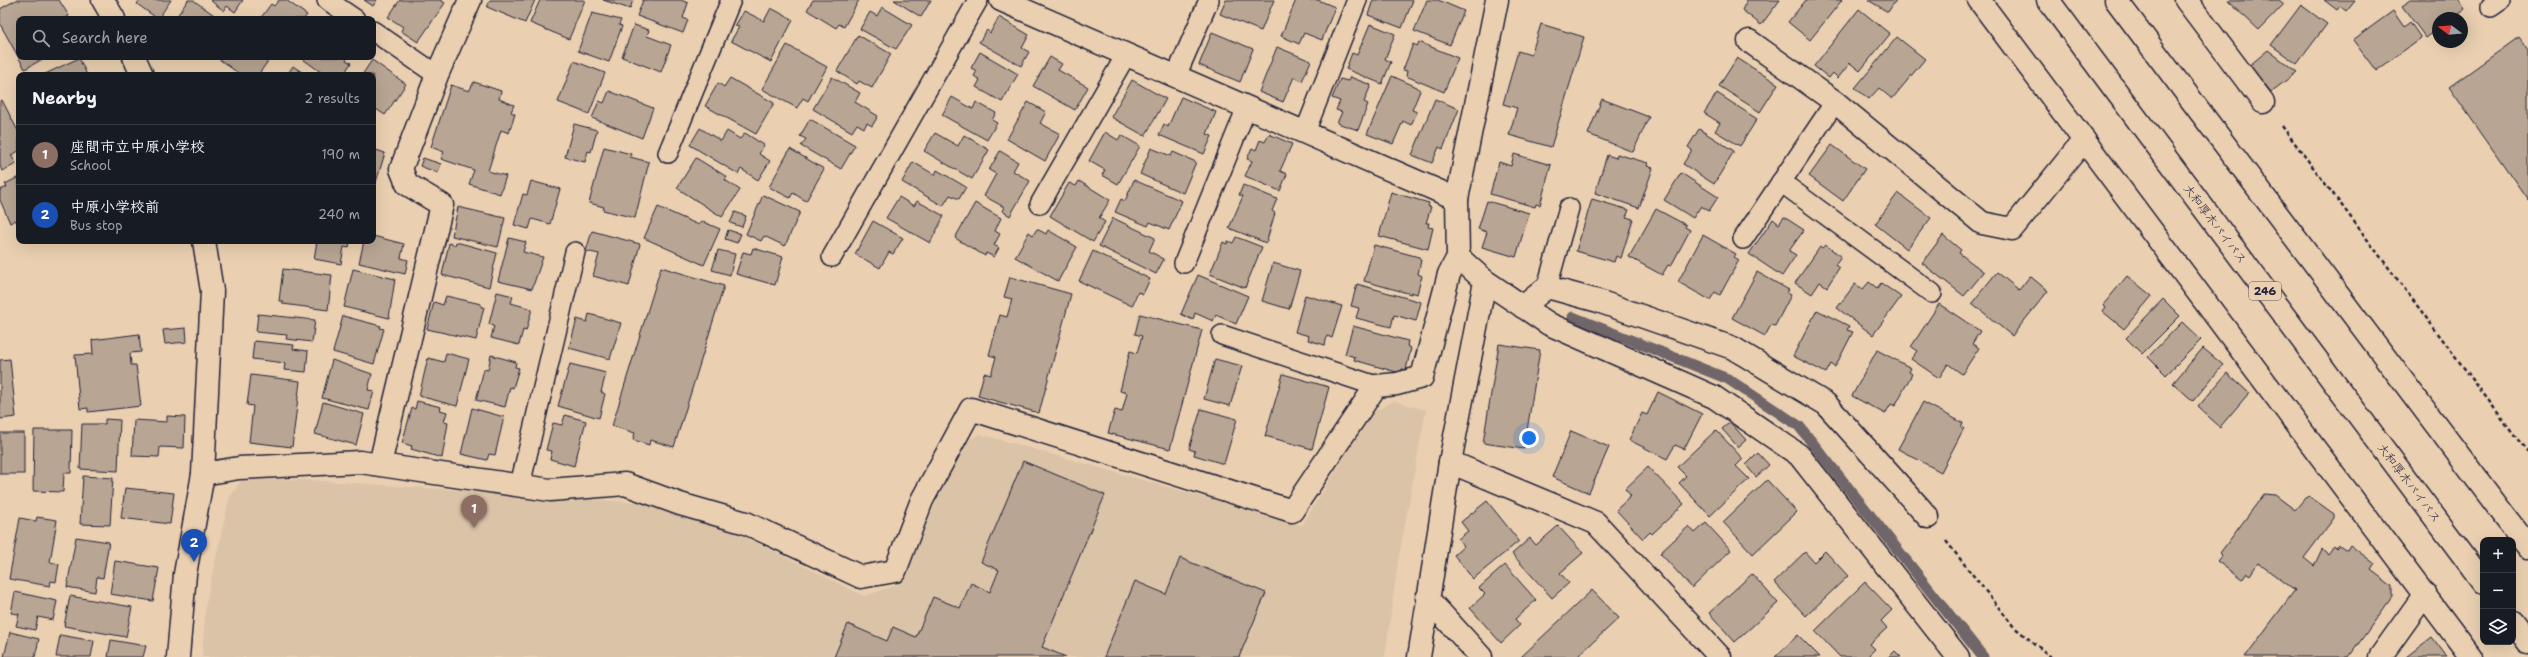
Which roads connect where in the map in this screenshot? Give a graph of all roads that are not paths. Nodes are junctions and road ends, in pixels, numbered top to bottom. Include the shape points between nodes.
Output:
1 (103, 0) edge
2 (327, 0) edge
3 (470, 0) edge
4 (732, 0) edge
5 (978, 0) edge
6 (1001, 0) edge
7 (1208, 0) edge
8 (1357, 0) edge
9 (1497, 0) edge
10 (1979, 0) edge
11 (2048, 0) edge
12 (2116, 0) edge
13 (2186, 0) edge
14 (112, 16) edge
15 (351, 16) edge
16 (376, 33) edge
17 (1749, 41) dead end
18 (1126, 55) junction
19 (135, 60) edge
20 (141, 72) edge
21 (437, 74) junction
22 (1176, 76) junction
23 (1835, 102) junction
24 (2263, 102) road end
25 (1247, 107) junction
26 (1305, 132) junction
27 (2084, 140) junction
28 (668, 153) dead end
29 (1781, 182) junction
30 (1457, 199) junction
31 (1040, 204) dead end
32 (1569, 208) dead end
33 (1743, 239) dead end
34 (204, 244) edge
35 (575, 252) dead end
36 (1458, 256) junction
37 (832, 257) dead end
38 (1184, 263) dead end
39 (1485, 281) junction
40 (1547, 287) junction
41 (1932, 293) dead end
42 (1523, 307) junction
43 (1222, 335) dead end
44 (1376, 386) junction
45 (1450, 462) junction
46 (380, 464) junction
47 (203, 474) junction
48 (520, 485) junction
49 (1928, 517) road end
50 (2528, 547) edge
51 (2480, 578) edge
52 (2425, 594) junction
53 (1427, 598) junction
54 (2516, 626) edge
55 (2528, 642) edge
56 (178, 657) edge
57 (1419, 657) edge
58 (1481, 657) edge
59 (1720, 657) edge
60 (1958, 657) edge
61 (2380, 657) edge
62 (2471, 657) edge

1 - 14 main road
2 - 15 lane
3 - 21 main road
4 - 28 lane
5 - 37 lane
6 - 18 main road
7 - 22 lane
8 - 26 lane
9 - 30 main road
10 - 27 main road
11 - 51 main road, 大和厚木バイパス / 246
12 - 50 main road
13 - 24 main road
16 - 21 lane
17 - 23 main road
18 - 22 main road
18 - 31 lane
19 - 20 main road
21 - 46 main road via 401,169 407,184 442,205
22 - 25 main road
23 - 27 main road via 1982,223 2012,229
23 - 29 lane
25 - 26 main road
25 - 38 lane
26 - 30 main road
27 - 52 main road
29 - 33 lane
29 - 41 lane
30 - 36 main road
32 - 40 lane
34 - 47 main road via 212,291
35 - 48 lane
36 - 39 main road
36 - 44 main road via 1449,274 1422,377 1397,384
39 - 42 main road
39 - 45 main road
40 - 42 main road
40 - 49 main road via 1598,301 1733,348 1826,404
42 - 60 main road via 1549,324 1714,396 1799,455
43 - 44 lane
44 - 48 main road via 1292,511 971,409 922,500 895,571 861,577 746,523 680,504 625,484 550,490
45 - 53 main road
45 - 59 main road via 1596,523
46 - 47 main road via 239,468
46 - 48 main road
47 - 56 main road via 185,574
52 - 61 main road
52 - 62 main road
53 - 57 main road
53 - 58 main road
54 - 55 main road

